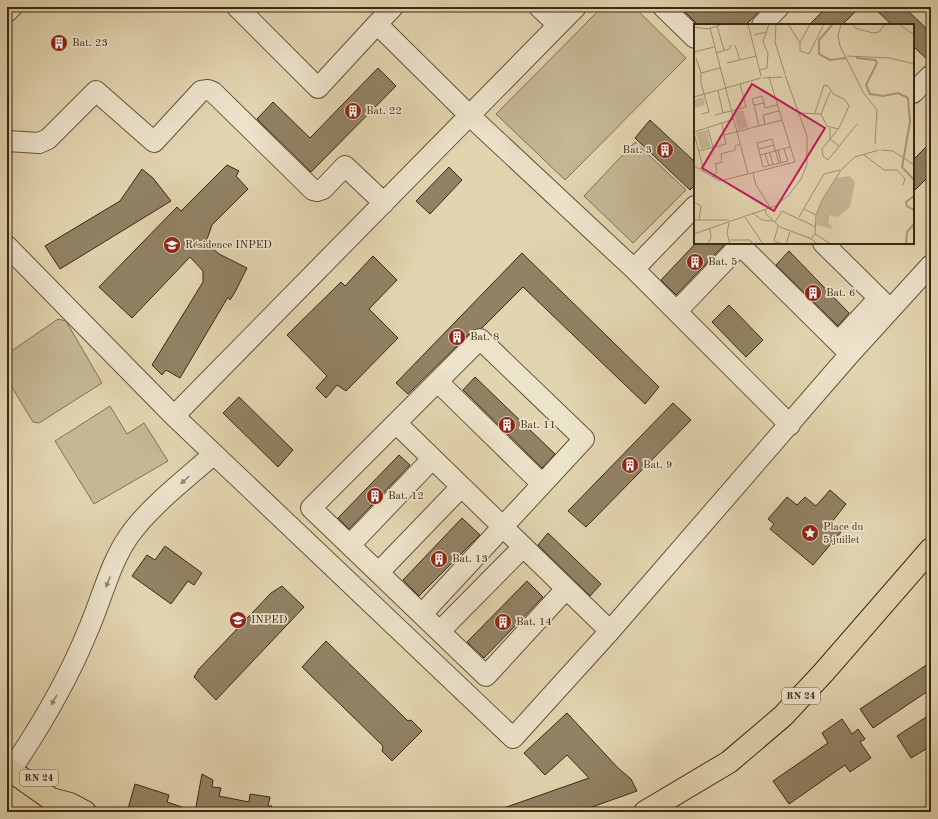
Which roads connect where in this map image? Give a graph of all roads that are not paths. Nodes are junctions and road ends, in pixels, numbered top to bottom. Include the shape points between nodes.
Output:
1 (12, 7) edge
2 (237, 7) edge
3 (394, 7) edge
4 (539, 7) edge
5 (576, 7) edge
6 (663, 7) edge
7 (779, 7) edge
8 (7, 12) edge
9 (377, 24) junction
10 (763, 24) edge
11 (558, 25) junction
12 (694, 37) edge
13 (930, 76) edge
14 (914, 92) edge
15 (469, 115) junction
16 (7, 141) edge
17 (384, 203) junction
18 (694, 207) edge
19 (741, 244) edge
20 (824, 244) edge
21 (7, 246) edge
22 (931, 265) edge
23 (634, 269) junction
24 (884, 303) junction
25 (677, 311) junction
26 (844, 348) junction
27 (438, 382) junction
28 (174, 416) junction
29 (396, 423) junction
30 (790, 425) junction
31 (214, 454) junction
32 (432, 459) junction
33 (542, 484) junction
34 (461, 487) junction
35 (502, 527) junction
36 (350, 545) junction
37 (523, 546) junction
38 (931, 549) edge
39 (379, 572) junction
40 (566, 589) junction
41 (422, 614) junction
42 (440, 631) junction
43 (610, 631) junction
44 (10, 761) edge
45 (77, 808) edge
46 (645, 812) edge

1 - 8 street
2 - 9 street via 318,88
3 - 9 street
4 - 11 street
5 - 11 street
6 - 12 street
7 - 10 street
9 - 15 street
11 - 15 street
13 - 14 street
15 - 17 street
15 - 23 street
16 - 17 street via 39,143 48,139 96,91 154,142 202,91 208,90 313,190 317,192 323,189 345,166
17 - 28 street
18 - 23 street
19 - 25 street
19 - 26 street
20 - 24 street
21 - 28 street
22 - 24 street
23 - 25 street
24 - 26 street
25 - 30 street
26 - 30 street
27 - 29 street
27 - 33 street
27 - 33 street via 480,339 584,439
28 - 31 street
29 - 32 street
29 - 36 street via 311,508
30 - 43 street
31 - 43 street via 513,738
31 -> 44 street via 140,521 128,537 118,554 89,628 58,694
32 - 34 street
32 - 36 street
33 - 35 street
34 - 35 street
34 - 39 street
35 - 37 street
35 - 41 street
36 - 39 street
37 - 40 street
37 - 42 street
38 - 46 main road, RN 24 via 824,672 782,716 729,762
39 - 41 street
40 - 42 street via 486,676
40 - 43 street
41 - 42 street
44 - 45 main road, RN 24

